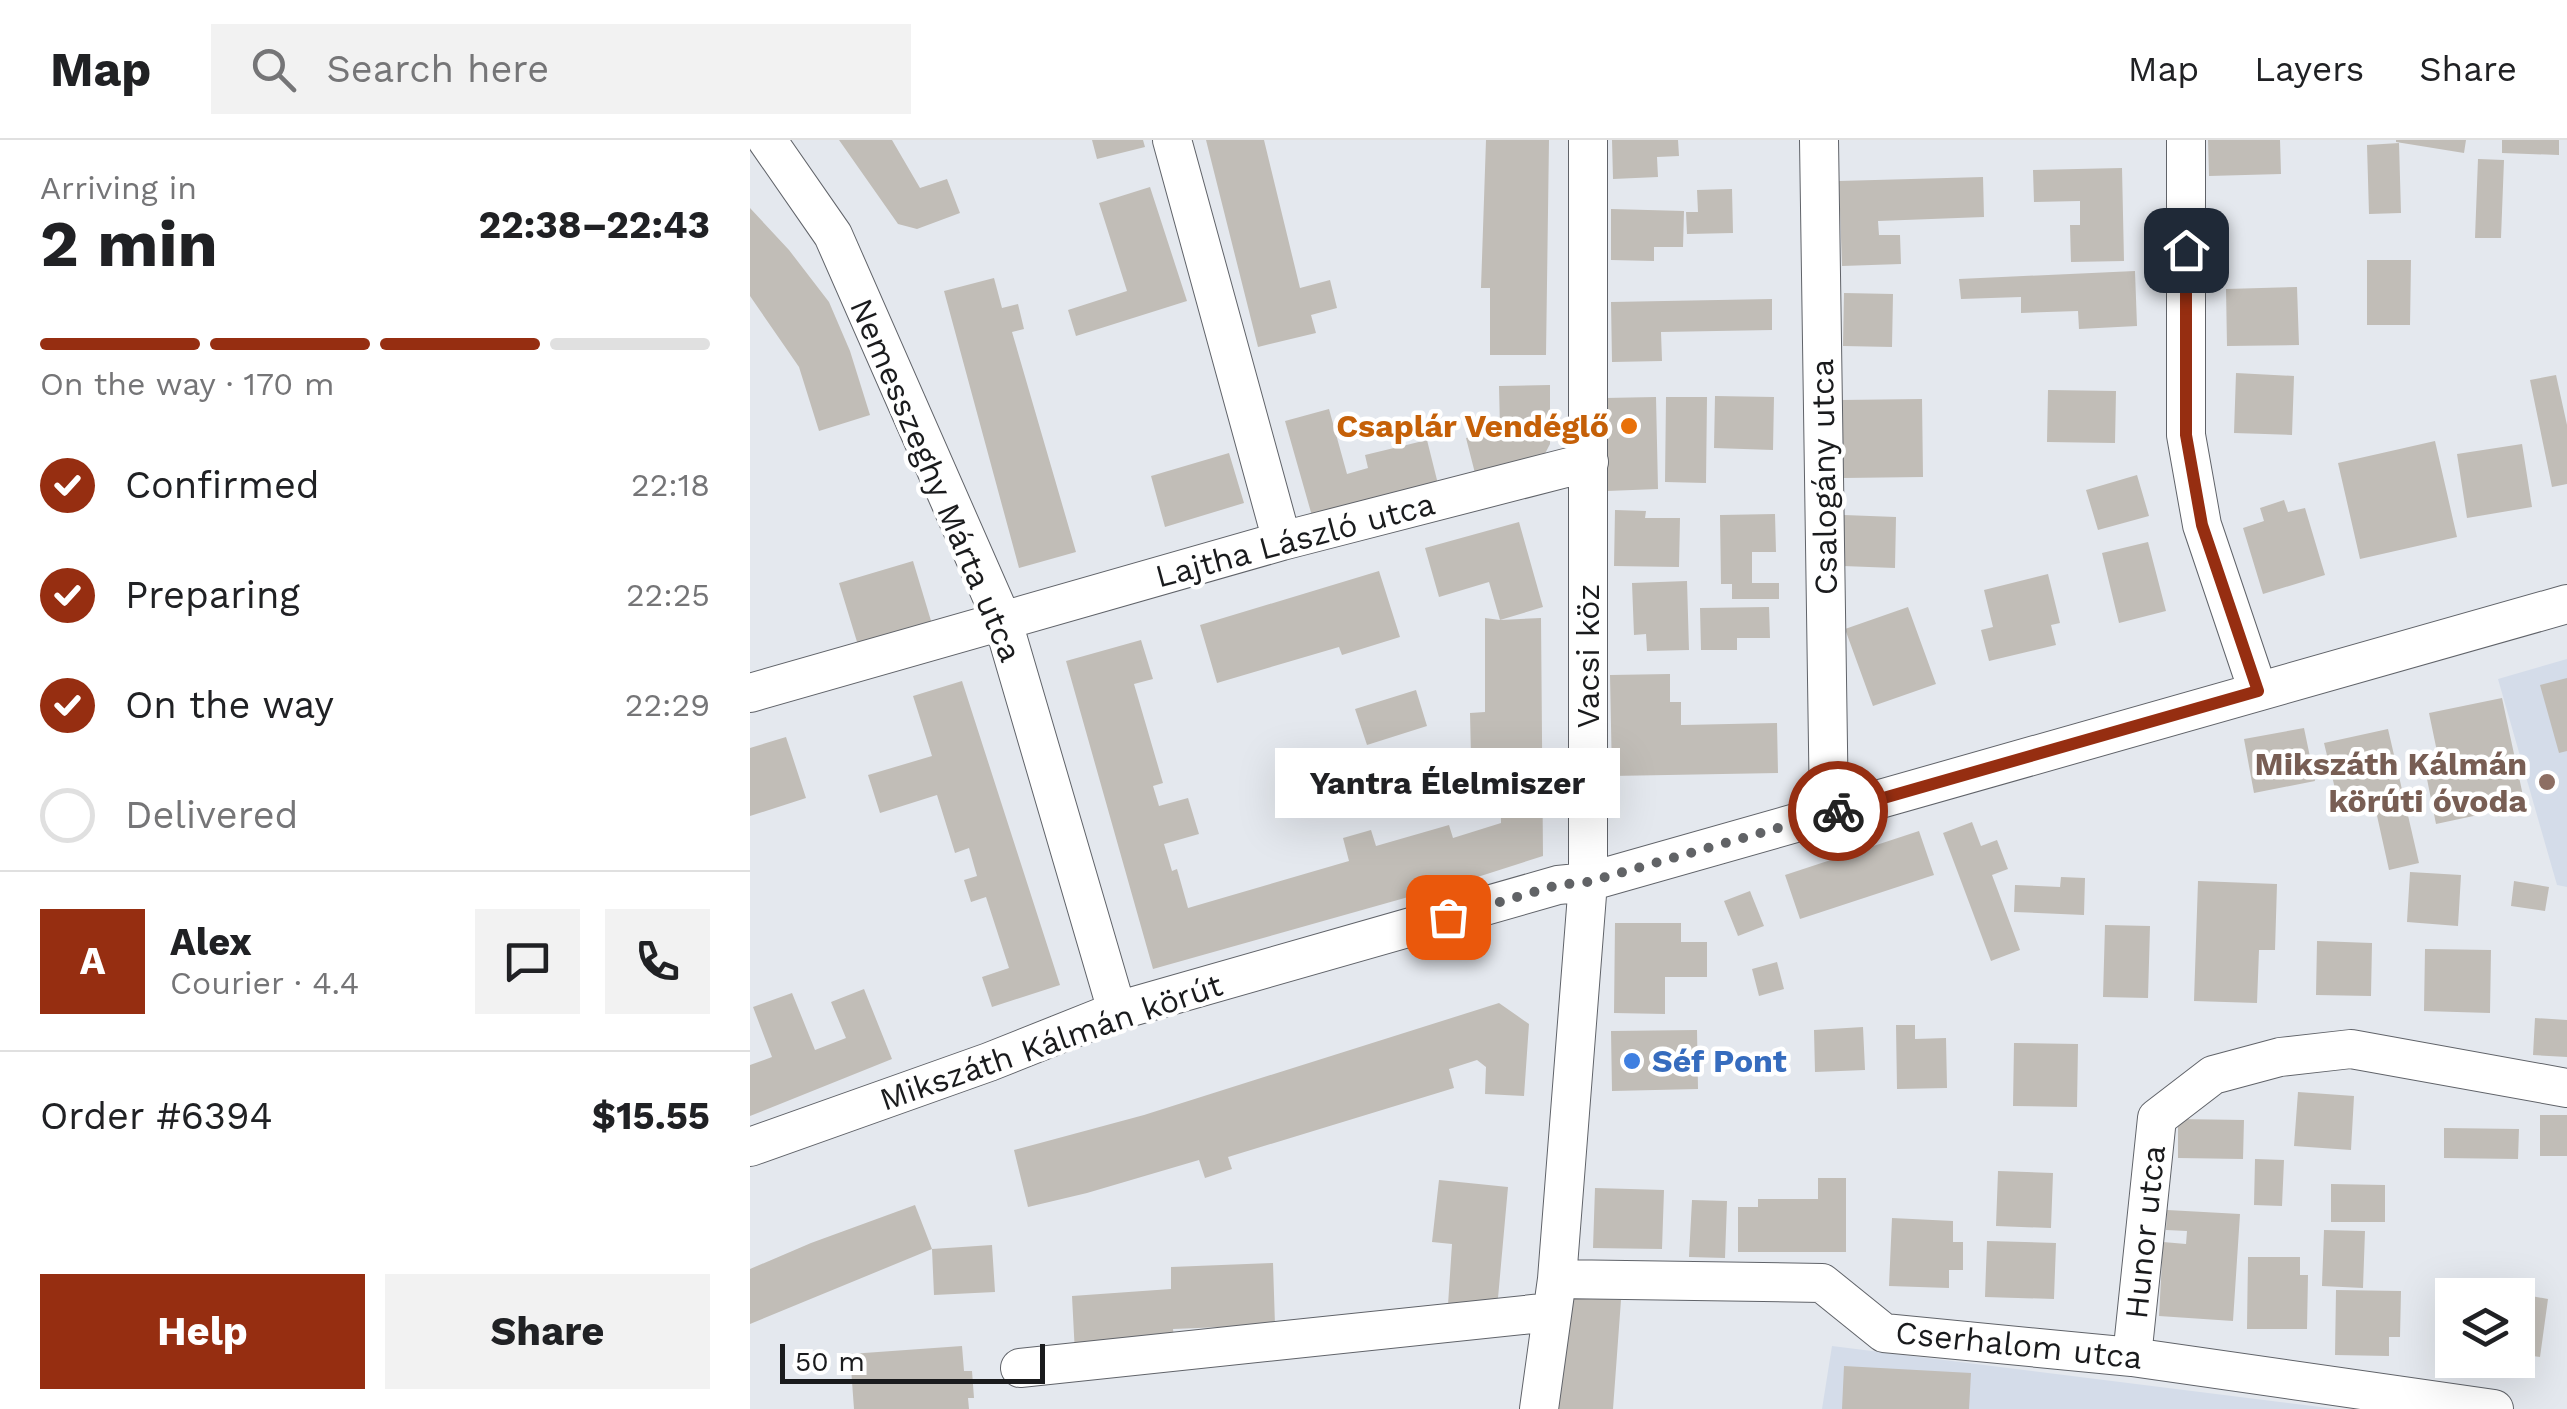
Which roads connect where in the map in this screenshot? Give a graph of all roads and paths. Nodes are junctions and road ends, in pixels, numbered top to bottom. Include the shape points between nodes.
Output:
1 (767, 140) edge
2 (1172, 140) edge
3 (1588, 140) edge
4 (1819, 140) edge
5 (2186, 140) edge
6 (1589, 462) junction
7 (1282, 541) junction
8 (2567, 604) edge
9 (1003, 622) junction
10 (2258, 691) junction
11 (750, 693) edge
12 (1829, 814) junction
13 (1588, 882) junction
14 (1117, 1011) junction
15 (2567, 1088) edge
16 (750, 1147) edge
17 (1554, 1296) junction
18 (2132, 1357) junction
19 (1020, 1368) dead end
20 (1539, 1409) edge
21 (2494, 1409) edge

1 - 9 street, Nemesszeghy Márta utca via 833,236
2 - 7 street
3 - 6 street, Vacsi köz
4 - 12 street, Csalogány utca
5 - 10 street via 2186,435 2202,525
6 - 7 street, Lajtha László utca
6 - 13 street, Vacsi köz
7 - 9 street, Lajtha László utca
8 - 10 street, Mikszáth Kálmán körút
9 - 11 street, Lajtha László utca
9 - 14 street, Nemesszeghy Márta utca
10 - 12 street, Mikszáth Kálmán körút
12 - 13 street, Mikszáth Kálmán körút
13 - 14 street, Mikszáth Kálmán körút via 1558,885
13 - 17 street, Vacsi köz
14 - 16 street, Mikszáth Kálmán körút
15 - 18 street, Hunor utca via 2351,1049 2280,1056 2213,1075 2157,1118
17 - 18 street, Cserhalom utca via 1822,1283 1884,1333
17 - 19 street, Cserhalom utca
17 - 20 street, Vacsi köz
18 - 21 street, Cserhalom utca

